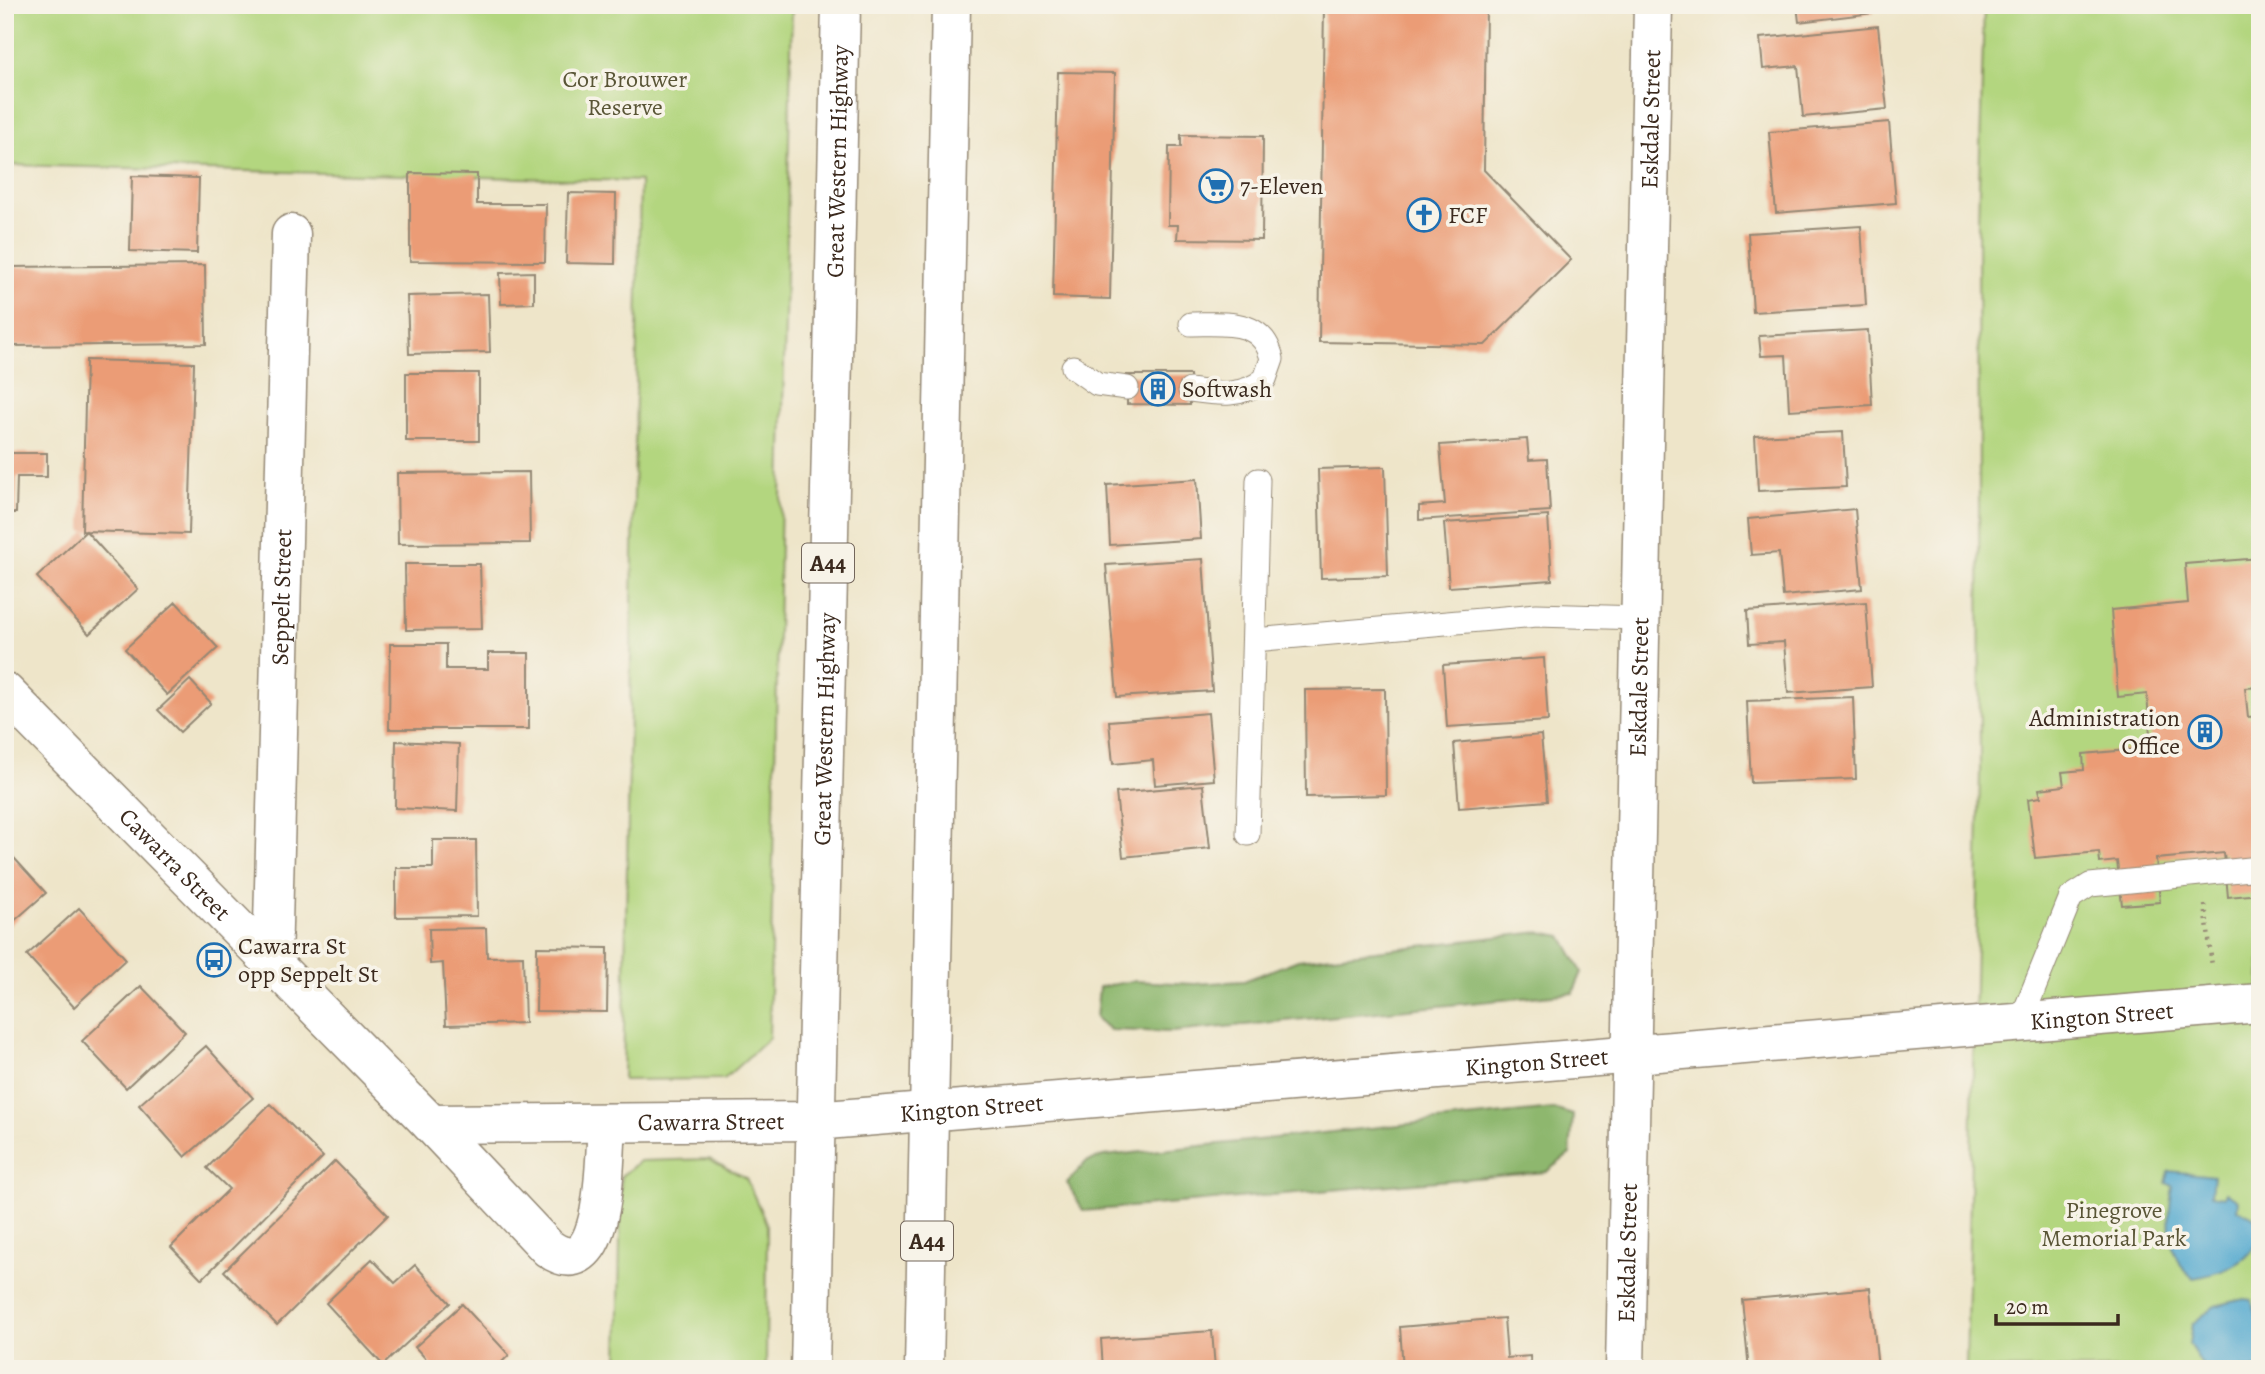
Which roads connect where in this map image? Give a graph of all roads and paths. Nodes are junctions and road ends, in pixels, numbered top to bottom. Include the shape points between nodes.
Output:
1 (841, 5) edge
2 (951, 5) edge
3 (1653, 5) edge
4 (290, 234) dead end
5 (1191, 324) dead end
6 (1073, 367) dead end
7 (1126, 388) dead end
8 (1190, 390) dead end
9 (1258, 480) dead end
10 (1640, 618) junction
11 (1254, 640) junction
12 (5, 692) edge
13 (1248, 834) dead end
14 (2260, 868) edge
15 (2202, 873) junction
16 (272, 963) junction
17 (2260, 1003) edge
18 (2216, 1007) junction
19 (2020, 1023) junction
20 (1631, 1053) junction
21 (930, 1113) junction
22 (814, 1121) junction
23 (607, 1123) junction
24 (431, 1125) junction
25 (810, 1369) edge
26 (924, 1369) edge
27 (1625, 1369) edge

1 - 22 main road, Great Western Highway / A44
2 - 21 main road, A44
3 - 10 main road, Eskdale Street
4 - 16 main road, Seppelt Street
5 - 8 lane via 1249,327 1262,335 1272,359 1265,379 1243,391 1226,395
6 - 7 lane via 1097,384
9 - 11 lane
10 - 11 lane via 1537,615
10 - 20 main road, Eskdale Street
11 - 13 lane
12 - 16 main road, Cawarra Street
14 - 15 lane
15 - 18 path
15 - 19 lane via 2080,888 2071,897
16 - 24 main road, Cawarra Street
17 - 18 main road, Kington Street
18 - 19 main road, Kington Street
19 - 20 main road, Kington Street
20 - 21 main road, Kington Street
20 - 27 main road, Eskdale Street
21 - 22 main road, Kington Street
21 - 26 main road, A44
22 - 23 main road, Cawarra Street
22 - 25 main road, Great Western Highway / A44
23 - 24 main road, Cawarra Street
23 - 24 main road, Cawarra Street via 596,1234 584,1254 572,1258 560,1257 548,1248

